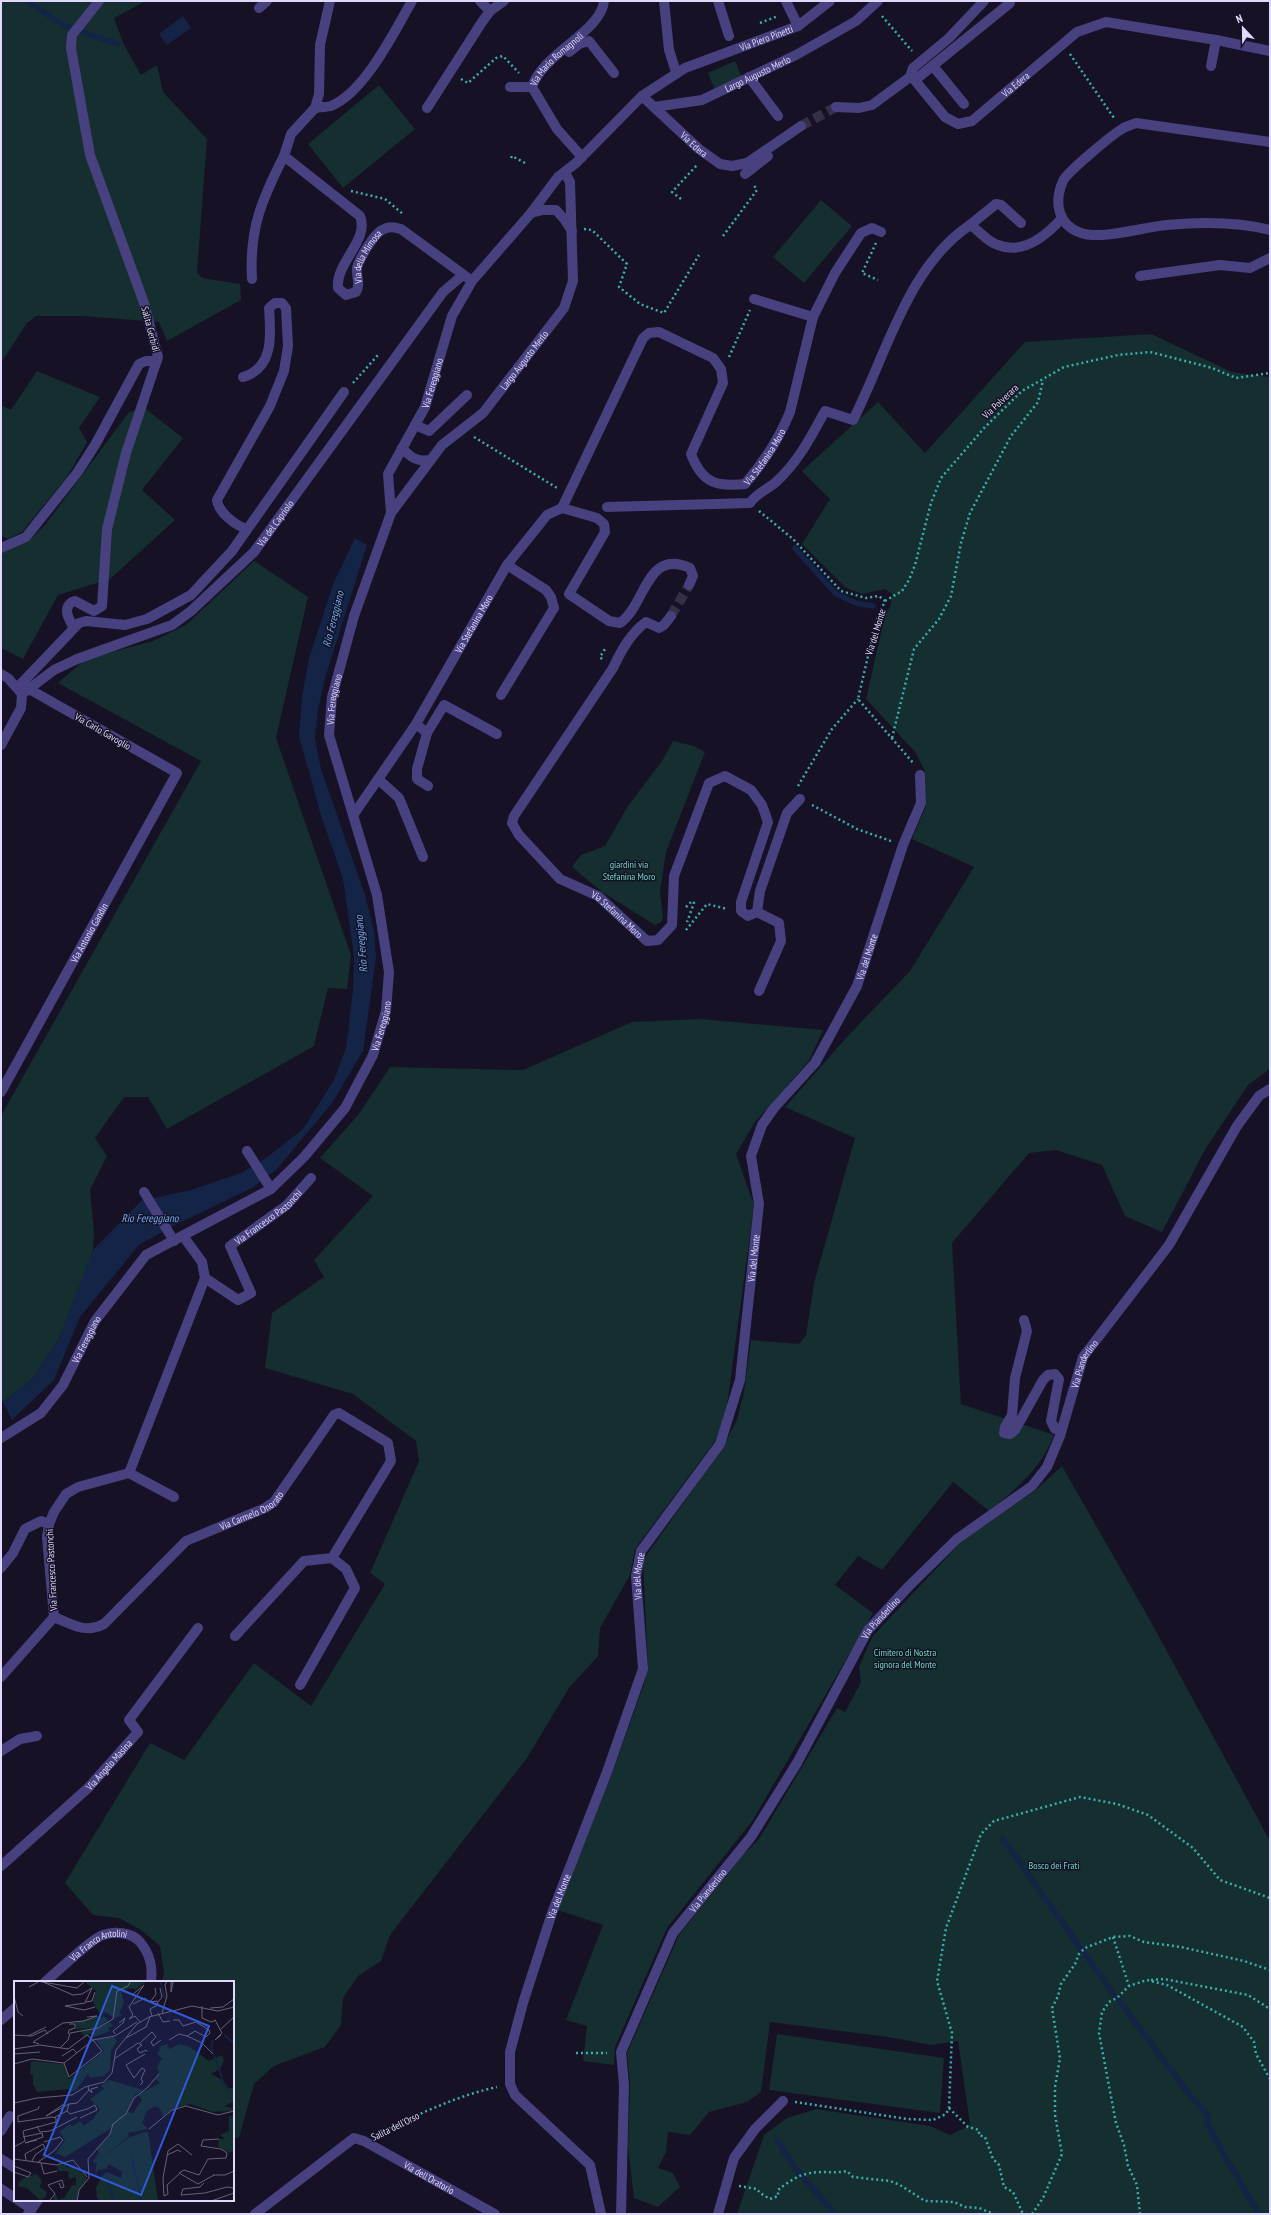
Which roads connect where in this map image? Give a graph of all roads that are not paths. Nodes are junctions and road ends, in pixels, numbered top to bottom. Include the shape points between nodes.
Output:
1 (99, 1) edge
2 (330, 1) edge
3 (412, 1) edge
4 (504, 1) edge
5 (604, 1) edge
6 (664, 1) edge
7 (718, 1) edge
8 (786, 1) edge
9 (830, 1) edge
10 (878, 1) edge
11 (984, 1) edge
12 (1010, 3) dead end
13 (485, 4) edge
14 (798, 26) junction
15 (729, 36) dead end
16 (1216, 40) junction
17 (1270, 50) edge
18 (549, 61) junction
19 (933, 66) junction
20 (1211, 66) dead end
21 (676, 72) junction
22 (614, 74) dead end
23 (749, 77) junction
24 (912, 78) junction
25 (510, 87) dead end
26 (532, 87) junction
27 (642, 96) junction
28 (964, 104) dead end
29 (654, 106) junction
30 (836, 107) tunnel mouth
31 (315, 108) junction
32 (428, 108) dead end
33 (778, 116) dead end
34 (1270, 142) edge
35 (284, 156) junction
36 (582, 157) junction
37 (566, 173) junction
38 (745, 174) road end
39 (531, 213) junction
40 (1062, 218) junction
41 (1021, 223) dead end
42 (970, 225) junction
43 (1270, 230) edge
44 (572, 232) junction
45 (881, 232) road end
46 (1270, 258) edge
47 (1140, 276) dead end
48 (467, 278) junction
49 (252, 279) dead end
50 (754, 299) road end
51 (813, 317) junction
52 (157, 361) junction
53 (243, 377) dead end
54 (344, 392) dead end
55 (467, 395) dead end
56 (415, 425) junction
57 (402, 448) junction
58 (430, 460) junction
59 (607, 507) dead end
60 (562, 508) junction
61 (391, 513) junction
62 (247, 529) junction
63 (1, 548) edge
64 (507, 565) junction
65 (689, 585) tunnel mouth
66 (671, 616) tunnel mouth
67 (73, 627) junction
68 (1, 674) edge
69 (23, 690) junction
70 (501, 696) dead end
71 (416, 724) junction
72 (427, 733) junction
73 (497, 734) dead end
74 (1, 745) edge
75 (177, 773) joint
76 (920, 775) road end
77 (378, 779) junction
78 (428, 786) dead end
79 (800, 799) road end
80 (354, 814) junction
81 (423, 856) dead end
82 (757, 912) junction
83 (758, 991) dead end
84 (1270, 1089) edge
85 (1, 1092) edge
86 (246, 1151) dead end
87 (311, 1178) dead end
88 (269, 1185) junction
89 (146, 1194) dead end
90 (171, 1236) junction
91 (183, 1236) junction
92 (205, 1278) junction
93 (1024, 1320) dead end
94 (1061, 1432) junction
95 (1, 1438) edge
96 (129, 1473) junction
97 (174, 1497) dead end
98 (49, 1524) junction
99 (332, 1558) junction
100 (1, 1568) edge
101 (54, 1617) junction
102 (198, 1628) dead end
103 (234, 1636) dead end
104 (1, 1677) edge
105 (300, 1685) dead end
106 (37, 1736) dead end
107 (1, 1751) edge
108 (1, 1866) edge
109 (46, 1981) edge
110 (151, 1981) edge
111 (14, 2009) edge
112 (1, 2020) edge
113 (783, 2101) road end
114 (10, 2116) dead end
115 (1, 2130) edge
116 (364, 2141) joint
117 (1, 2159) edge
118 (14, 2167) edge
119 (1, 2189) edge
120 (14, 2197) edge
121 (19, 2201) edge
122 (37, 2201) edge
123 (30, 2211) edge
124 (255, 2214) edge
125 (495, 2214) edge
126 (601, 2214) edge
127 (621, 2214) edge
128 (718, 2214) edge

1 - 52 street, Salita Gerbidi via 72,35 71,48 90,155 144,303 158,354
2 - 31 street via 320,45 319,94
3 - 31 street via 370,72 348,94 331,106
4 - 13 street
5 - 18 street, Via Mario Romagnoli via 596,20
6 - 21 street via 669,50
7 - 15 street
8 - 14 street, Via Piero Pinetti
9 - 14 street, Via Piero Pinetti
10 - 23 street, Largo Augusto Merlo via 856,21 796,55
11 - 24 street via 949,38 914,68
12 - 19 street
13 - 32 street via 452,70
14 - 21 street, Via Piero Pinetti
16 - 17 street, Via Edera
16 - 20 street
16 - 24 street, Via Edera via 1106,22 1077,32 972,121 958,124 945,117
18 - 22 street via 558,60 579,44 588,41
18 - 26 street, Via Mario Romagnoli
19 - 24 street
19 - 28 street
21 - 27 street
23 - 29 street, Largo Augusto Merlo via 702,100
23 - 33 street
24 - 30 street via 872,105 859,108
25 - 26 street
26 - 36 street, Via Mario Romagnoli via 557,129
27 - 29 street, Via Edera
27 - 36 street
29 - 38 street, Via Edera via 699,149 720,164 732,166 747,163 798,127 794,135
31 - 35 street via 292,134
34 - 40 street via 1136,123 1122,129 1064,178 1058,199
35 - 48 street, Via della Mimosa via 360,216 363,224 338,284 343,293 350,295 356,292 359,286 359,260 378,232 389,227 401,229
35 - 49 street via 256,219 251,253
36 - 37 street
37 - 39 street via 558,177
37 - 44 street, Largo Augusto Merlo via 570,182
39 - 44 street via 556,210
39 - 48 street, Via Fereggiano
40 - 42 street via 1038,240 1009,248 997,245
40 - 43 street via 1070,228 1096,236 1167,225 1209,223
41 - 42 street via 1001,205 996,204
42 - 59 street via 943,248 904,304 853,420 824,411 798,458 775,483 754,496 750,503
44 - 58 street, Largo Augusto Merlo via 573,281 564,308 483,413 442,445
45 - 51 street, Via Stefanina Moro via 872,228 861,233
46 - 47 street via 1250,268 1220,265
48 - 56 street, Via Fereggiano via 452,316 425,407
48 - 69 street, Via del Capriolo via 443,292 254,552 191,611 172,626 77,659
50 - 51 street
51 - 60 street, Via Stefanina Moro via 785,425 762,463 745,484 724,486 706,478 697,469 691,454 723,383 721,369 713,358 659,332 649,332 643,338
52 - 63 street via 139,364 77,473 26,537
52 - 67 street, Salita Gerbidi via 126,453 107,529 102,606 94,610 75,601 68,604 66,613
53 - 62 street, Via del Capriolo via 252,374 265,361 270,347 269,308 275,303 282,303 286,308 288,346 284,371 270,406 217,500 231,519
54 - 62 street, Via del Capriolo
55 - 56 street via 429,431
56 - 57 street, Via Fereggiano
57 - 58 street via 409,456 421,461
57 - 61 street, Via Fereggiano via 388,474
58 - 61 street, Largo Augusto Merlo
60 - 64 street, Via Stefanina Moro via 547,515
60 - 65 street via 597,518 604,524 605,532 569,594 609,621 620,623 628,618 654,571 667,565 679,563 690,568 693,576
61 - 80 street, Via Fereggiano via 354,616 332,697 330,735 336,762
62 - 67 street, Via del Capriolo via 232,551 190,595 169,609 147,619 124,625 86,621
64 - 70 street via 546,590 554,608
64 - 71 street, Via Stefanina Moro
66 - 82 street, Via Stefanina Moro via 659,628 646,622 636,630 514,816 512,823 519,835 560,879 598,896 647,941 658,940 672,925 674,876 709,783 725,776 751,790 762,805 768,822 741,902 741,911 748,916
67 - 69 street
68 - 69 street, Via Carlo Gavoglio
69 - 74 street via 21,708
69 - 75 street, Via Carlo Gavoglio
71 - 72 street
71 - 77 street, Via Stefanina Moro
72 - 73 street via 444,705
72 - 78 street via 417,769 417,779
75 - 85 street, Via Antonio Gandin
76 - 126 street, Via del Monte via 921,803 903,845 857,986 815,1063 762,1125 751,1156 759,1204 740,1380 720,1444 641,1551 636,1576 643,1669 607,1772 552,1913 510,2052 510,2084 521,2102 590,2164
77 - 80 street, Via Stefanina Moro
77 - 81 street via 399,798
79 - 82 street via 787,813 760,891
80 - 88 street, Via Fereggiano via 377,895 389,972 386,1011 373,1055 345,1108 304,1157
82 - 83 street via 779,923 781,941
84 - 94 street, Via Pianderlino via 1259,1096 1237,1126 1169,1245 1083,1357
86 - 88 street
87 - 92 street, Via Francesco Pastonchi via 287,1206 230,1246 251,1293 238,1300
88 - 91 street, Via Fereggiano
89 - 90 street
90 - 91 street, Via Fereggiano
90 - 95 street, Via Fereggiano via 146,1255 100,1315 63,1385 41,1413
91 - 92 street via 202,1262
92 - 96 street
93 - 94 street via 1027,1331 1016,1378 1012,1415 1004,1433 1010,1434 1016,1430 1043,1380 1048,1375 1055,1374 1059,1378 1051,1421
94 - 127 street, Via Pianderlino via 1047,1467 1032,1486 957,1539 868,1630 797,1763 751,1837 673,1933 621,2052 624,2085
96 - 97 street
96 - 98 street, Via Francesco Pastonchi via 78,1487 66,1494
98 - 100 street, Via Francesco Pastonchi via 41,1521 25,1529 14,1553
98 - 101 street, Via Francesco Pastonchi via 47,1537
99 - 101 street, Via Carmelo Onorato via 391,1461 388,1444 339,1413 334,1415 274,1502 186,1541 104,1624 94,1629 82,1629
99 - 103 street via 304,1561
99 - 105 street via 346,1569 355,1588
101 - 104 street
102 - 108 street, Via Angelo Masina via 129,1720 138,1732 88,1788
106 - 107 street via 20,1739
109 - 110 street, Via Franco Antolini via 102,1935 123,1933 138,1939 147,1950
111 - 112 street
113 - 128 street via 755,2129 734,2158
114 - 115 street
116 - 124 street, Salita dell'Orso via 354,2138 347,2142
116 - 125 street, Via dell'Oratorio
117 - 118 street
119 - 120 street
121 - 123 street
122 - 123 street

